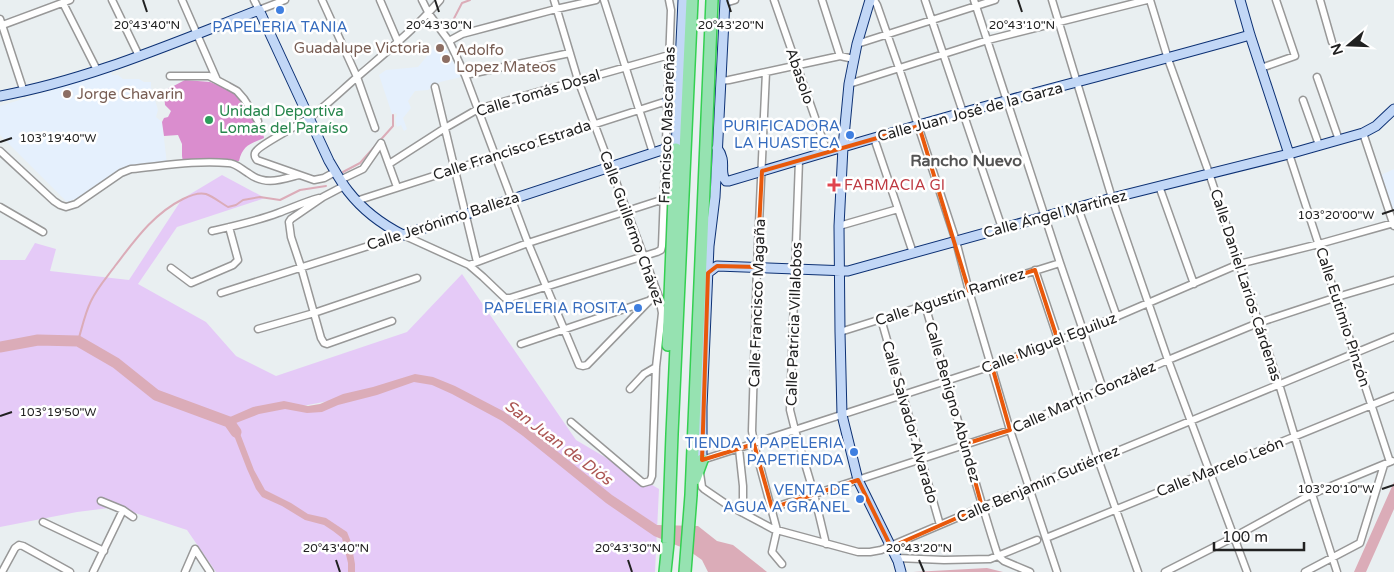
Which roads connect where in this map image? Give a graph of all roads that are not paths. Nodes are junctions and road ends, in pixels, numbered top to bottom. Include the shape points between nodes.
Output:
1 (112, 0) edge
2 (182, 0) edge
3 (254, 0) edge
4 (285, 0) edge
5 (322, 0) edge
6 (380, 0) edge
7 (422, 0) edge
8 (440, 0) edge
9 (554, 0) edge
10 (596, 0) edge
11 (604, 0) edge
12 (669, 0) edge
13 (683, 0) edge
14 (692, 0) edge
15 (712, 0) edge
16 (735, 0) edge
17 (774, 0) edge
18 (822, 0) edge
19 (872, 0) edge
20 (925, 0) edge
21 (995, 0) edge
22 (1052, 0) edge
23 (1149, 0) edge
24 (1240, 0) edge
25 (1276, 0) edge
26 (1320, 0) edge
27 (67, 1) edge
28 (725, 2) edge
29 (975, 3) edge
30 (556, 9) junction
31 (259, 10) junction
32 (429, 14) junction
33 (932, 20) junction
34 (1, 23) edge
35 (1058, 23) junction
36 (197, 34) junction
37 (887, 35) junction
38 (1250, 35) junction
39 (988, 40) junction
40 (450, 41) junction
41 (398, 42) junction
42 (1332, 42) dead end
43 (858, 44) junction
44 (570, 53) junction
45 (943, 54) junction
46 (139, 56) junction
47 (669, 56) junction
48 (840, 56) junction
49 (1168, 58) junction
50 (854, 60) junction
51 (797, 66) junction
52 (625, 67) junction
53 (899, 68) junction
54 (1261, 68) junction
55 (97, 70) junction
56 (766, 72) junction
57 (465, 75) junction
58 (170, 76) dead end
59 (357, 77) junction
60 (1317, 78) dead end
61 (217, 80) junction
62 (578, 80) junction
63 (720, 81) junction
64 (1076, 82) junction
65 (849, 84) junction
66 (435, 87) dead end
67 (24, 92) junction
68 (0, 96) edge
69 (679, 100) junction
70 (1007, 100) junction
71 (1303, 100) dead end
72 (667, 101) junction
73 (478, 109) junction
74 (639, 109) junction
75 (1394, 109) edge
76 (963, 113) junction
77 (309, 118) junction
78 (258, 121) dead end
79 (594, 123) junction
80 (918, 126) junction
81 (376, 128) dead end
82 (445, 128) junction
83 (1363, 133) junction
84 (874, 138) junction
85 (1339, 140) junction
86 (1320, 145) junction
87 (843, 147) junction
88 (717, 148) junction
89 (671, 149) junction
90 (0, 151) edge
91 (827, 152) junction
92 (653, 154) junction
93 (1289, 154) junction
94 (495, 156) junction
95 (799, 160) junction
96 (389, 164) junction
97 (275, 167) junction
98 (610, 167) junction
99 (455, 169) junction
100 (762, 171) junction
101 (335, 172) junction
102 (1209, 173) junction
103 (299, 175) junction
104 (277, 181) junction
105 (342, 183) junction
106 (1159, 186) junction
107 (397, 187) junction
108 (323, 197) junction
109 (1112, 198) junction
110 (511, 199) junction
111 (664, 199) junction
112 (356, 201) junction
113 (0, 207) edge
114 (1078, 208) junction
115 (898, 209) junction
116 (626, 211) junction
117 (466, 214) junction
118 (1046, 216) junction
119 (1394, 225) edge
120 (839, 226) junction
121 (229, 227) junction
122 (1002, 228) junction
123 (212, 231) dead end
124 (43, 232) dead end
125 (403, 235) junction
126 (956, 241) junction
127 (528, 243) junction
128 (1319, 244) junction
129 (912, 253) junction
130 (643, 256) junction
131 (477, 262) junction
132 (1060, 263) junction
133 (1239, 264) junction
134 (469, 266) junction
135 (301, 267) junction
136 (171, 268) dead end
137 (757, 268) junction
138 (796, 269) junction
139 (1035, 270) junction
140 (839, 271) junction
141 (708, 273) junction
142 (417, 278) dead end
143 (1394, 280) edge
144 (1194, 284) junction
145 (546, 286) junction
146 (969, 291) junction
147 (222, 293) dead end
148 (659, 297) junction
149 (1336, 297) junction
150 (651, 300) junction
151 (1149, 303) junction
152 (925, 305) junction
153 (314, 313) junction
154 (1117, 317) junction
155 (881, 319) junction
156 (392, 321) dead end
157 (1258, 323) junction
158 (258, 329) dead end
159 (564, 329) junction
160 (1083, 331) junction
161 (840, 332) junction
162 (1394, 337) edge
163 (1058, 341) junction
164 (521, 344) dead end
165 (1355, 352) junction
166 (1168, 360) junction
167 (992, 366) junction
168 (656, 367) junction
169 (704, 369) junction
170 (948, 381) junction
171 (1279, 384) junction
172 (696, 388) junction
173 (630, 389) dead end
174 (1103, 389) junction
175 (903, 395) junction
176 (1394, 396) edge
177 (1078, 400) junction
178 (1372, 405) junction
179 (702, 407) junction
180 (842, 415) junction
181 (1192, 420) junction
182 (570, 422) dead end
183 (795, 430) junction
184 (1010, 430) junction
185 (672, 434) junction
186 (1295, 436) junction
187 (754, 444) junction
188 (965, 444) junction
189 (739, 448) junction
190 (921, 459) junction
191 (1098, 459) junction
192 (701, 463) junction
193 (1389, 463) edge
194 (1210, 470) junction
195 (858, 480) junction
196 (1029, 488) junction
197 (814, 494) junction
198 (1312, 494) junction
199 (690, 500) junction
200 (101, 501) dead end
201 (982, 507) junction
202 (772, 508) junction
203 (1115, 509) junction
204 (123, 510) junction
205 (743, 513) junction
206 (133, 516) dead end
207 (43, 522) dead end
208 (940, 525) junction
209 (777, 530) junction
210 (1234, 537) junction
211 (1046, 538) junction
212 (1038, 540) dead end
213 (826, 544) junction
214 (890, 546) junction
215 (104, 551) junction
216 (998, 556) junction
217 (1332, 557) junction
218 (897, 559) junction
219 (782, 564) dead end
220 (2, 572) edge
221 (70, 572) edge
222 (93, 572) edge
223 (184, 572) edge
224 (210, 572) edge
225 (665, 572) edge
226 (685, 572) edge
227 (901, 572) edge
228 (1030, 572) edge
229 (1057, 572) edge
230 (1138, 572) edge
231 (1165, 572) edge
232 (1247, 572) edge
233 (1304, 572) edge
234 (1337, 572) edge

1 - 46 street
2 - 36 street
3 - 31 street
4 - 31 street
5 - 59 street
6 - 41 street
7 - 32 street
8 - 32 street
9 - 30 street, Calle Guillermo Chávez
10 - 30 street
11 - 52 street
12 - 47 street, Francisco Mascareñas
13 - 69 street
14 - 185 highway
15 - 172 highway
16 - 28 street
17 - 51 street, Abasolo
18 - 48 street
19 - 37 street
19 - 43 street
20 - 33 street
21 - 29 street
22 - 35 street
23 - 35 street
23 - 49 street, Calle Daniel Larios Cárdenas
24 - 38 street, Calle Eutimio Pinzón
25 - 54 street via 1294,56
26 - 42 street
27 - 34 street
27 - 55 street
28 - 63 street
29 - 33 street
29 - 39 street
30 - 40 street via 462,34
30 - 44 street, Calle Guillermo Chávez
31 - 36 street
31 - 77 street
32 - 40 street
32 - 41 street
33 - 37 street
33 - 45 street
34 - 67 street
35 - 39 street
35 - 64 street
36 - 46 street
36 - 61 street
37 - 43 street
37 - 53 street
38 - 49 street, Calle Juan José de la Garza
38 - 54 street, Calle Eutimio Pinzón
39 - 45 street
39 - 70 street
40 - 57 street
41 - 59 street
43 - 50 street
44 - 57 street
44 - 62 street, Calle Guillermo Chávez
45 - 53 street
45 - 76 street
46 - 55 street
47 - 52 street, Calle Tomás Dosal
47 - 72 street, Francisco Mascareñas
48 - 50 street
48 - 51 street
49 - 64 street, Calle Juan José de la Garza
49 - 102 street, Calle Daniel Larios Cárdenas
50 - 65 street
51 - 56 street
51 - 91 street, Abasolo
52 - 62 street, Calle Tomás Dosal
52 - 74 street
53 - 65 street
53 - 80 street
54 - 93 street, Calle Eutimio Pinzón
55 - 67 street
56 - 63 street
56 - 100 street, Calle Francisco Magaña
57 - 73 street
58 - 61 street via 209,76
59 - 77 street
59 - 81 street
60 - 85 street
61 - 78 street via 238,91
62 - 73 street, Calle Tomás Dosal
62 - 79 street, Calle Guillermo Chávez
63 - 88 street
64 - 70 street, Calle Juan José de la Garza
64 - 109 street
65 - 87 street
66 - 82 street
67 - 68 street
69 - 72 street
69 - 89 street
70 - 76 street, Calle Juan José de la Garza
70 - 118 street
71 - 86 street
72 - 74 street, Calle Francisco Estrada
72 - 89 street, Francisco Mascareñas
73 - 82 street, Calle Tomás Dosal
73 - 94 street
74 - 79 street, Calle Francisco Estrada
74 - 92 street
75 - 83 street, Calle Ángel Martínez
76 - 80 street, Calle Juan José de la Garza
76 - 122 street
77 - 97 street via 257,150 257,160
77 - 101 street
79 - 94 street, Calle Francisco Estrada
79 - 98 street, Calle Guillermo Chávez
80 - 84 street, Calle Juan José de la Garza
80 - 126 street
82 - 96 street, Calle Tomás Dosal
82 - 99 street
83 - 85 street, Calle Ángel Martínez
83 - 119 street
84 - 87 street, Calle Juan José de la Garza
84 - 115 street
85 - 86 street, Calle Ángel Martínez
86 - 93 street, Calle Ángel Martínez
87 - 91 street, Calle Juan José de la Garza
87 - 120 street
88 - 100 street, Calle Juan José de la Garza via 723,158 726,181
88 - 141 street
89 - 92 street, Calle Jerónimo Balleza
89 - 111 street, Francisco Mascareñas
89 - 185 highway via 668,368
90 - 104 street via 54,201 66,207 81,202 131,169 202,162 230,163 251,176
91 - 95 street, Calle Juan José de la Garza
92 - 98 street, Calle Jerónimo Balleza
93 - 102 street, Calle Ángel Martínez
93 - 128 street, Calle Eutimio Pinzón
94 - 99 street, Calle Francisco Estrada
94 - 110 street
95 - 100 street, Calle Juan José de la Garza
95 - 138 street, Calle Patricia Villalobos
96 - 105 street via 381,144 363,169
96 - 107 street
97 - 103 street
97 - 104 street
98 - 110 street, Calle Jerónimo Balleza
98 - 116 street, Calle Guillermo Chávez
99 - 107 street, Calle Francisco Estrada
99 - 117 street
100 - 137 street, Calle Francisco Magaña
101 - 103 street via 319,180
101 - 105 street
102 - 106 street, Calle Ángel Martínez
102 - 133 street, Calle Daniel Larios Cárdenas
103 - 104 street
105 - 108 street
105 - 112 street
106 - 109 street, Calle Ángel Martínez
106 - 144 street
107 - 112 street, Calle Francisco Estrada
108 - 121 street
108 - 135 street via 288,222
109 - 114 street, Calle Ángel Martínez
109 - 151 street
110 - 117 street, Calle Jerónimo Balleza
110 - 127 street
111 - 116 street
111 - 130 street, Francisco Mascareñas via 661,250
112 - 125 street
113 - 124 street
114 - 118 street, Calle Ángel Martínez
114 - 154 street
115 - 120 street
115 - 129 street
116 - 127 street
116 - 130 street, Calle Guillermo Chávez
117 - 125 street, Calle Jerónimo Balleza
117 - 131 street
118 - 122 street, Calle Ángel Martínez
118 - 132 street
119 - 128 street, Calle Miguel Eguiluz
120 - 140 street
121 - 123 street
121 - 136 street via 238,260 233,265 191,283
122 - 126 street, Calle Ángel Martínez
125 - 134 street
125 - 135 street, Calle Jerónimo Balleza
126 - 129 street, Calle Ángel Martínez
126 - 146 street
127 - 131 street
127 - 145 street
128 - 133 street, Calle Miguel Eguiluz
128 - 149 street, Calle Eutimio Pinzón
129 - 140 street, Calle Ángel Martínez
130 - 145 street
130 - 148 street, Calle Guillermo Chávez
131 - 134 street
132 - 139 street, Calle Agustín Ramírez
132 - 160 street
133 - 144 street, Calle Miguel Eguiluz
133 - 157 street, Calle Daniel Larios Cárdenas
134 - 145 street via 506,298
135 - 147 street, Calle Jerónimo Balleza
135 - 153 street
137 - 138 street, Calle Ángel Martínez
137 - 141 street, Calle Ángel Martínez via 717,266
137 - 187 street, Calle Francisco Magaña
138 - 140 street, Calle Ángel Martínez
138 - 183 street, Calle Patricia Villalobos via 790,410
139 - 146 street, Calle Agustín Ramírez
139 - 163 street
140 - 161 street
141 - 169 street
142 - 153 street
143 - 149 street, Calle Martín González
144 - 151 street, Calle Miguel Eguiluz
145 - 159 street
146 - 152 street, Calle Agustín Ramírez
146 - 167 street
148 - 150 street
148 - 168 street, Calle Guillermo Chávez via 662,313
149 - 157 street, Calle Martín González
149 - 165 street, Calle Eutimio Pinzón
150 - 159 street
150 - 159 street via 587,365 579,365
151 - 154 street, Calle Miguel Eguiluz
151 - 166 street
152 - 155 street, Calle Agustín Ramírez
152 - 170 street, Calle Benigno Abùndez
153 - 156 street via 320,338 327,344
153 - 158 street
154 - 160 street, Calle Miguel Eguiluz
155 - 161 street, Calle Agustín Ramírez
155 - 175 street, Calle Salvador Alvarado
157 - 166 street, Calle Martín González
157 - 171 street, Calle Daniel Larios Cárdenas
159 - 164 street
160 - 163 street, Calle Miguel Eguiluz
160 - 174 street
161 - 180 street
162 - 165 street, Calle Benjamín Gutiérrez
163 - 167 street, Calle Miguel Eguiluz
163 - 177 street
165 - 171 street, Calle Benjamín Gutiérrez
165 - 178 street, Calle Eutimio Pinzón
166 - 174 street, Calle Martín González
166 - 181 street
167 - 170 street, Calle Miguel Eguiluz
167 - 184 street
168 - 173 street
168 - 182 street, Calle Guillermo Chávez via 650,480 643,483
169 - 172 highway
169 - 179 street
170 - 175 street, Calle Miguel Eguiluz
170 - 188 street, Calle Benigno Abùndez
171 - 181 street, Calle Benjamín Gutiérrez
171 - 186 street, Calle Daniel Larios Cárdenas
172 - 179 highway
172 - 199 highway
174 - 177 street, Calle Martín González
175 - 180 street, Calle Miguel Eguiluz
175 - 190 street, Calle Salvador Alvarado
176 - 178 street, Calle Marcelo León
177 - 184 street, Calle Martín González
177 - 191 street
178 - 186 street, Calle Marcelo León
178 - 193 street, Calle Eutimio Pinzón
179 - 192 street
180 - 183 street, Calle Miguel Eguiluz
180 - 195 street
181 - 191 street, Calle Benjamín Gutiérrez
181 - 194 street
183 - 187 street, Calle Miguel Eguiluz
183 - 197 street, Calle Patricia Villalobos
184 - 188 street, Calle Martín González
184 - 196 street
185 - 225 highway
186 - 194 street, Calle Marcelo León
186 - 198 street, Calle Daniel Larios Cárdenas
187 - 189 street, Calle Miguel Eguiluz
187 - 202 street, Calle Francisco Magaña
188 - 190 street, Calle Martín González
188 - 201 street, Calle Benigno Abùndez
189 - 192 street, Calle Miguel Eguiluz
189 - 205 street
190 - 195 street, Calle Martín González
190 - 208 street, Calle Salvador Alvarado
191 - 196 street, Calle Benjamín Gutiérrez
191 - 203 street
192 - 199 highway
192 - 205 street, Calle Benjamín Gutiérrez via 702,487
193 - 198 street
193 - 217 street via 1360,543
194 - 203 street, Calle Marcelo León
194 - 210 street
195 - 197 street, Calle Martín González
195 - 214 street
196 - 201 street, Calle Benjamín Gutiérrez
196 - 211 street
197 - 202 street, Calle Martín González
197 - 213 street, Calle Patricia Villalobos
198 - 210 street
198 - 217 street, Calle Daniel Larios Cárdenas
199 - 226 highway
200 - 204 street
201 - 208 street, Calle Benjamín Gutiérrez
201 - 216 street, Calle Benigno Abùndez
202 - 209 street, Calle Francisco Magaña
203 - 211 street, Calle Marcelo León
203 - 230 street
204 - 206 street
204 - 215 street
205 - 209 street, Calle Benjamín Gutiérrez
207 - 215 street
208 - 214 street, Calle Benjamín Gutiérrez
209 - 213 street, Calle Benjamín Gutiérrez
209 - 219 street via 772,552
210 - 231 street
210 - 232 street
211 - 229 street
212 - 216 street
213 - 214 street, Calle Benjamín Gutiérrez via 858,552
214 - 218 street
215 - 222 street
216 - 218 street via 990,559
216 - 228 street via 1004,562
217 - 233 street
217 - 234 street, Calle Daniel Larios Cárdenas
218 - 227 street
220 - 221 street via 19,545
223 - 224 street via 195,549

